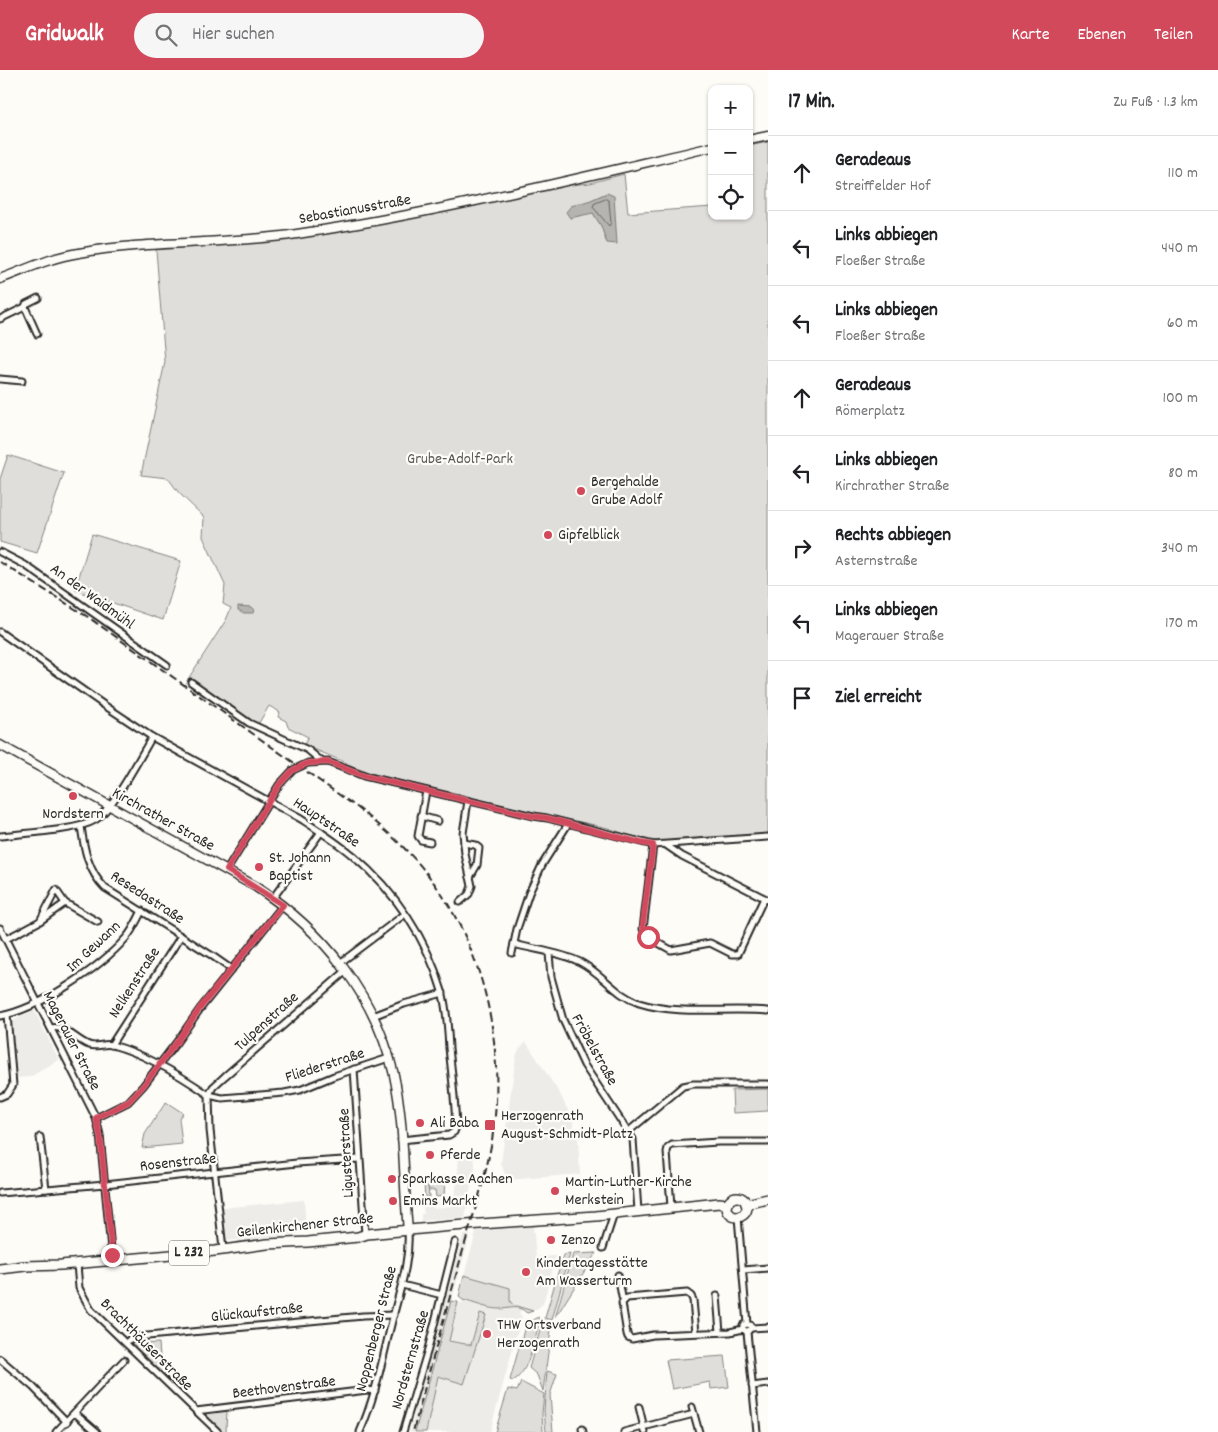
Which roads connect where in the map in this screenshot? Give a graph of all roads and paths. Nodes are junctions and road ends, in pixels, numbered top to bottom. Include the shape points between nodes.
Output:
1 (768, 136) edge
2 (753, 139) edge
3 (708, 148) edge
4 (0, 278) edge
5 (38, 298) dead end
6 (25, 307) junction
7 (0, 319) edge
8 (37, 334) dead end
9 (0, 379) edge
10 (22, 381) dead end
11 (0, 552) edge
12 (0, 632) edge
13 (167, 665) dead end
14 (191, 682) dead end
15 (152, 737) junction
16 (0, 745) edge
17 (321, 761) junction
18 (426, 791) junction
19 (268, 801) junction
20 (468, 801) junction
21 (109, 807) junction
22 (420, 816) junction
23 (438, 821) dead end
24 (568, 824) junction
25 (81, 826) junction
26 (321, 832) junction
27 (0, 836) edge
28 (768, 837) edge
29 (430, 842) dead end
30 (464, 843) junction
31 (653, 845) junction
32 (666, 845) junction
33 (227, 870) junction
34 (470, 877) junction
35 (273, 898) junction
36 (766, 899) edge
37 (460, 902) dead end
38 (65, 903) junction
39 (283, 905) junction
40 (142, 911) junction
41 (406, 914) junction
42 (40, 921) junction
43 (98, 922) dead end
44 (0, 928) edge
45 (180, 936) junction
46 (6, 939) junction
47 (514, 944) junction
48 (512, 953) dead end
49 (549, 953) junction
50 (340, 963) junction
51 (231, 969) junction
52 (346, 971) junction
53 (443, 993) junction
54 (37, 1002) junction
55 (768, 1011) edge
56 (7, 1015) junction
57 (0, 1016) edge
58 (374, 1016) junction
59 (51, 1028) junction
60 (111, 1045) junction
61 (389, 1058) junction
62 (160, 1066) junction
63 (354, 1069) junction
64 (768, 1084) edge
65 (209, 1094) junction
66 (0, 1097) edge
67 (96, 1118) junction
68 (629, 1131) junction
69 (40, 1137) dead end
70 (401, 1140) junction
71 (768, 1142) edge
72 (359, 1159) junction
73 (214, 1172) junction
74 (105, 1184) junction
75 (46, 1189) junction
76 (0, 1193) edge
77 (768, 1199) edge
78 (728, 1204) junction
79 (746, 1204) junction
80 (671, 1207) junction
81 (638, 1212) junction
82 (614, 1214) junction
83 (738, 1217) junction
84 (408, 1230) junction
85 (364, 1235) junction
86 (455, 1242) dead end
87 (603, 1248) dead end
88 (223, 1249) junction
89 (112, 1260) junction
90 (77, 1264) junction
91 (768, 1268) edge
92 (0, 1269) edge
93 (743, 1270) junction
94 (618, 1275) dead end
95 (402, 1285) junction
96 (442, 1295) junction
97 (717, 1296) dead end
98 (624, 1300) junction
99 (394, 1315) junction
100 (768, 1327) edge
101 (747, 1329) junction
102 (720, 1332) junction
103 (696, 1333) junction
104 (126, 1343) junction
105 (0, 1359) edge
106 (124, 1360) dead end
107 (768, 1384) edge
108 (752, 1386) junction
109 (375, 1391) junction
110 (639, 1407) dead end
111 (692, 1407) dead end
112 (196, 1411) junction
113 (75, 1413) junction
114 (694, 1414) junction
115 (67, 1422) junction
116 (645, 1429) edge
117 (56, 1432) edge
118 (96, 1432) edge
119 (218, 1432) edge
120 (360, 1432) edge
121 (403, 1432) edge
122 (624, 1432) edge
123 (699, 1432) edge
124 (756, 1432) edge

1 - 2 street
3 - 4 street, Sebastianusstraße via 399,218 283,236 79,253 53,258
5 - 6 street
6 - 7 street
6 - 8 street
9 - 10 street
11 - 13 street, An der Waidmühl via 25,564
12 - 15 street, Hauptstraße
14 - 17 street via 249,723 308,750
15 - 19 street, Hauptstraße
15 - 21 street
16 - 21 street, Kirchrather Straße
17 - 18 street via 364,776
17 - 19 street via 293,770
18 - 20 street
18 - 22 street
19 - 26 street, Hauptstraße
19 - 33 street
20 - 24 street
20 - 30 street
21 - 25 street via 98,819
21 - 33 street, Kirchrather Straße
22 - 23 street
22 - 29 street via 418,838
24 - 31 street
24 - 47 street via 539,870 521,915
25 - 27 street
25 - 40 street, Resedastraße via 84,849 98,881
26 - 35 street
26 - 41 street, Hauptstraße via 378,879
28 - 32 street
30 - 34 street
30 - 34 street via 479,848 477,865
31 - 32 street
31 - 36 street via 643,929 648,937 671,950 710,943 738,954
32 - 36 street
33 - 35 street, Kirchrather Straße
34 - 37 street via 472,886
35 - 39 street, Kirchrather Straße
38 - 42 street
38 - 42 street via 56,890
38 - 43 street
39 - 50 street, Kirchrather Straße via 320,938
39 - 51 street
40 - 45 street, Resedastraße
40 - 54 street, Im Gewann via 126,937 88,973
41 - 50 street
41 - 53 street, Hauptstraße via 434,967
42 - 46 street
44 - 46 street, Magerauer Straße
45 - 51 street, Resedastraße
45 - 60 street, Nelkenstraße
46 - 54 street, Magerauer Straße
47 - 48 street
47 - 49 street
49 - 55 street via 579,962 622,995 638,1002 687,1011
49 - 68 street, Fröbelstraße via 551,977 563,1020 584,1064
50 - 52 street, Kirchrather Straße
51 - 62 street
52 - 58 street, Kirchrather Straße
52 - 65 street, Tulpenstraße via 225,1076
53 - 58 street
53 - 70 street, Hauptstraße via 456,1127 454,1132 443,1136
54 - 56 street, Im Gewann
54 - 59 street, Magerauer Straße
56 - 57 street, Im Gewann
56 - 66 street via 13,1086
58 - 61 street, Kirchrather Straße
59 - 60 street via 62,1030 89,1045
59 - 67 street, Magerauer Straße
60 - 62 street
61 - 63 street, Fliederstraße
61 - 70 street, Kirchrather Straße via 399,1108
62 - 65 street
62 - 67 street via 128,1102
63 - 65 street, Fliederstraße via 284,1093 222,1098
63 - 72 street, Ligusterstraße
64 - 68 street via 683,1086
65 - 73 street
67 - 74 street, Magerauer Straße
68 - 81 street, Fröbelstraße via 635,1154
69 - 75 street
70 - 84 street, Kirchrather Straße
71 - 80 street via 672,1145 667,1152
72 - 73 street, Rosenstraße
72 - 85 street, Ligusterstraße
73 - 74 street, Rosenstraße
73 - 88 street
74 - 75 street, Rosenstraße
74 - 89 street, Magerauer Straße
75 - 76 street, Rosenstraße
77 - 79 main road, L 232
78 - 79 main road, L 232 via 737,1198
78 - 80 main road, Geilenkirchener Straße / L 232
78 - 83 main road via 729,1213
79 - 83 main road via 745,1212
80 - 81 main road, Geilenkirchener Straße / L 232
81 - 82 main road, Geilenkirchener Straße / L 232
82 - 84 main road, Geilenkirchener Straße / L 232
82 - 87 street
83 - 93 street
84 - 85 main road, Geilenkirchener Straße / L 232
84 - 95 street, Noppenberger Straße
85 - 88 main road, Geilenkirchener Straße / L 232
86 - 96 street, Nordsternstraße
88 - 89 main road, Geilenkirchener Straße / L 232
89 - 90 main road, Geilenkirchener Straße / L 232
90 - 92 main road, Geilenkirchener Straße / L 232
90 - 104 street, Brachthäuserstraße via 79,1288 91,1310
91 - 93 street
93 - 101 street
94 - 98 street
95 - 96 street, Nordsternstraße
95 - 99 street, Noppenberger Straße
96 - 121 street, Nordsternstraße
97 - 102 street
98 - 103 street via 687,1293 693,1300
98 - 103 street via 623,1314 628,1337 632,1339
99 - 104 street, Glückaufstraße via 137,1337
99 - 109 street, Noppenberger Straße
100 - 101 street
101 - 102 street
101 - 108 street
102 - 103 street
104 - 112 street, Brachthäuserstraße
105 - 115 street
106 - 113 street
107 - 108 street
108 - 124 street
109 - 112 street, Beethovenstraße
109 - 120 street, Noppenberger Straße
110 - 116 street
111 - 114 street
112 - 119 street, Brachthäuserstraße
113 - 115 street
113 - 118 street
114 - 116 street
114 - 123 street
115 - 117 street
116 - 122 street

